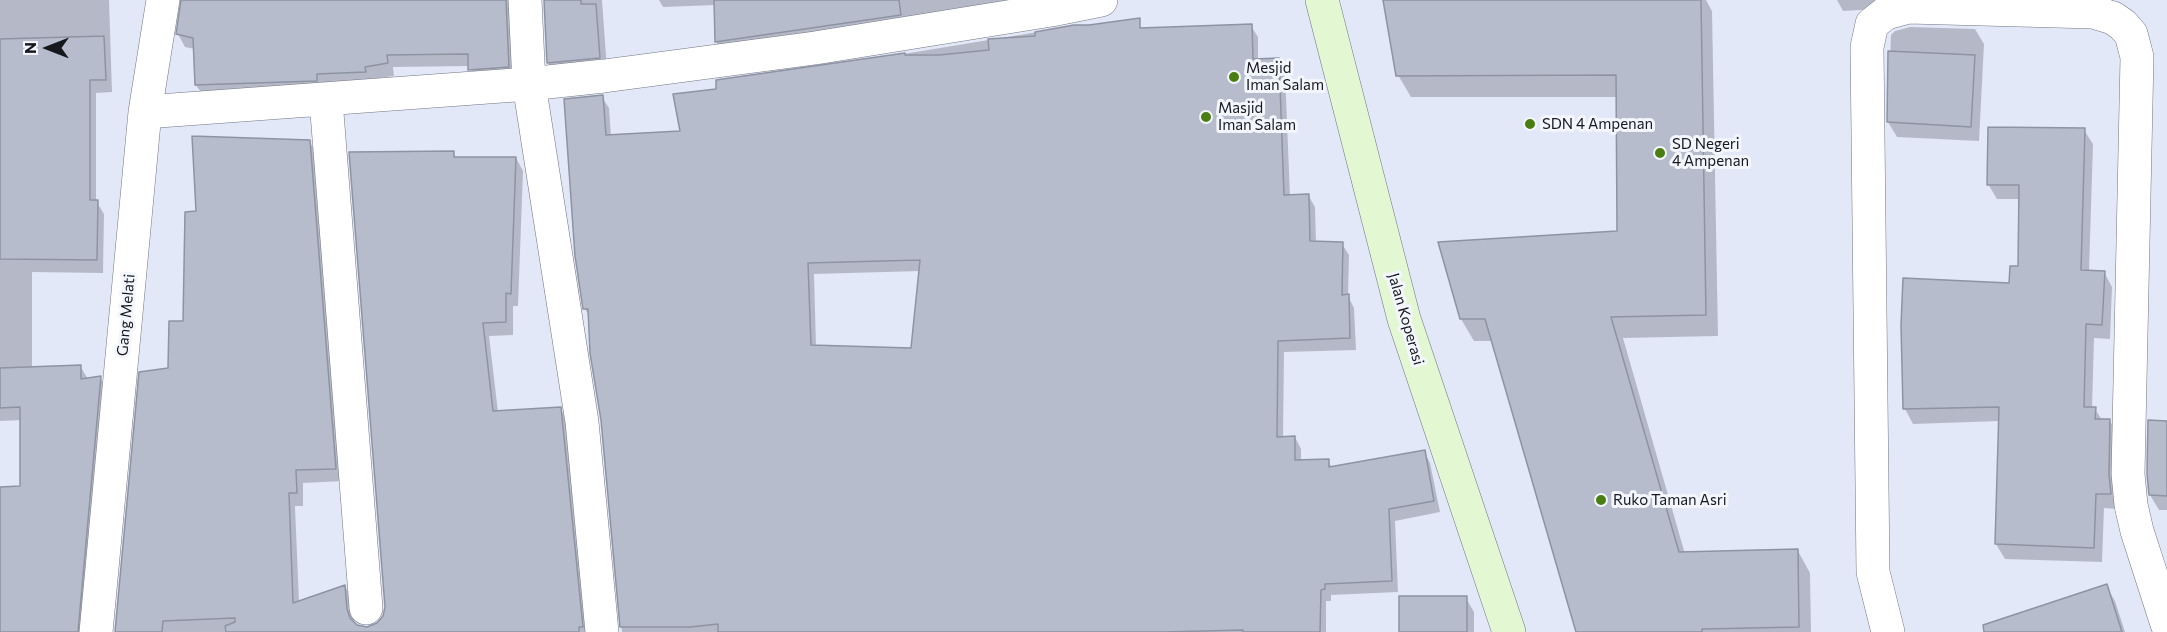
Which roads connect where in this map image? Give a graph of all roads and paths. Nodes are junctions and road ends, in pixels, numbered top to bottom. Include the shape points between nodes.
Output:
1 (163, 0) edge
2 (525, 0) edge
3 (1101, 0) edge
4 (1322, 0) edge
5 (529, 84) junction
6 (326, 100) junction
7 (145, 112) junction
8 (2152, 531) edge
9 (366, 608) dead end
10 (2167, 624) edge
11 (96, 632) edge
12 (602, 632) edge
13 (1509, 632) edge
14 (1888, 632) edge

1 - 7 street, Gang Melati
2 - 5 street
3 - 5 street via 815,48
4 - 13 street, Jalan Koperasi via 1404,319
5 - 6 street
5 - 12 street via 582,422
6 - 7 street
6 - 9 street
7 - 11 street, Gang Melati
8 - 10 street
8 - 14 street via 2131,505 2128,474 2137,57 2131,34 2113,18 2093,12 1908,7 1886,13 1872,24 1867,47 1873,572

